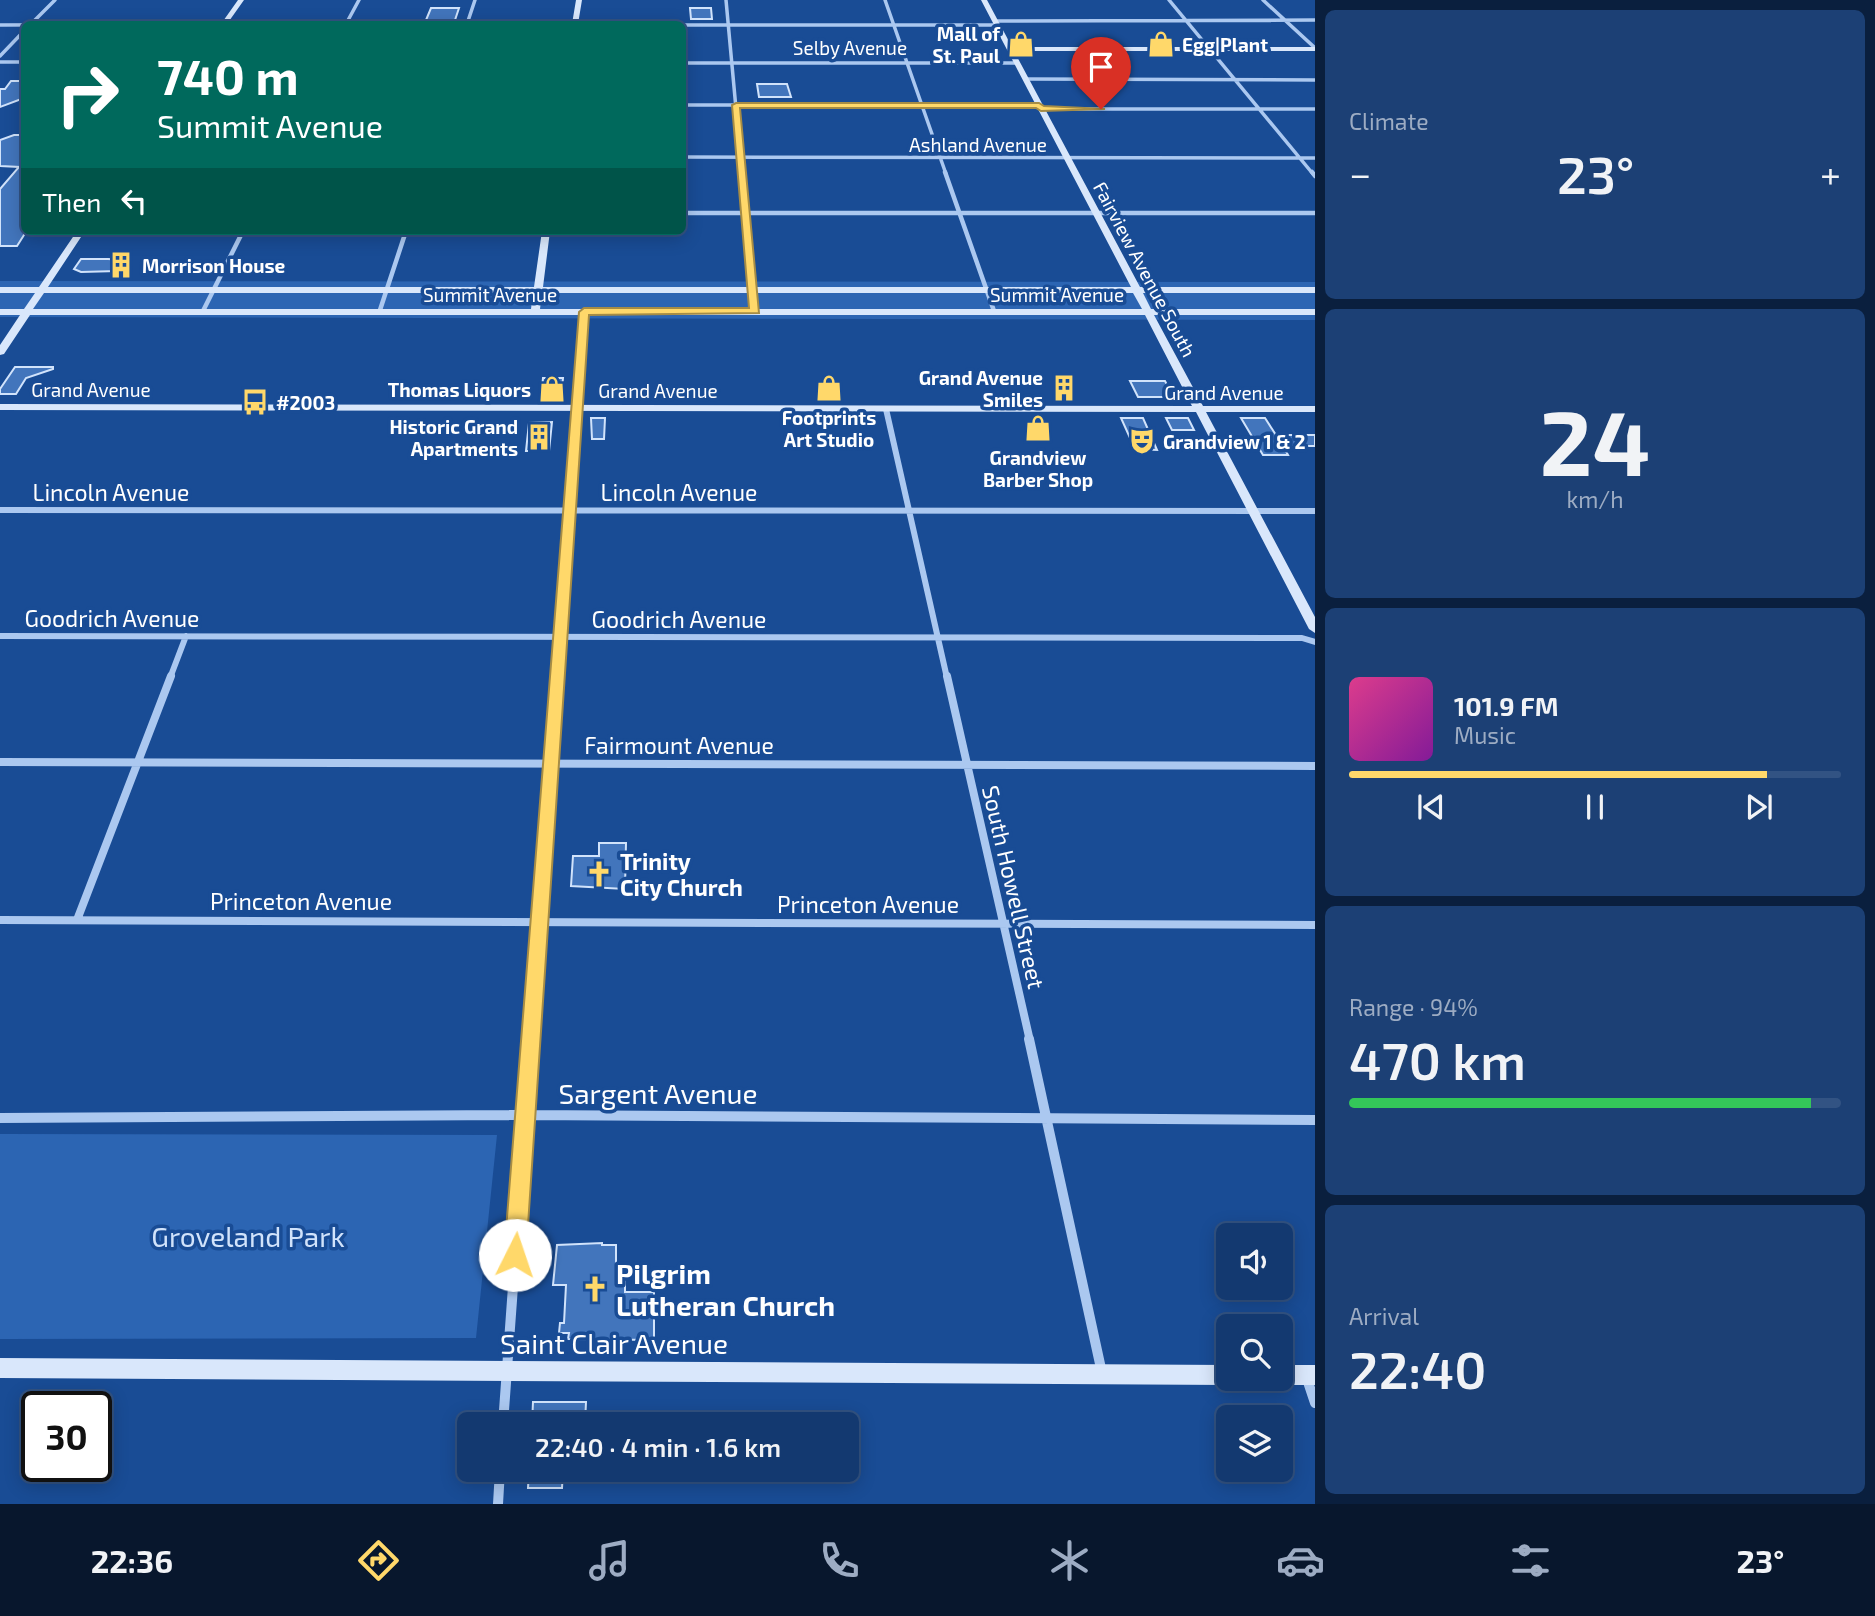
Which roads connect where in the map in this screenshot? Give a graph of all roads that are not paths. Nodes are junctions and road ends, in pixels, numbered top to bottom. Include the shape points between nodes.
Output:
1 (55, 0) edge
2 (241, 0) edge
3 (359, 0) edge
4 (475, 0) edge
5 (579, 0) edge
6 (726, 0) edge
7 (885, 0) edge
8 (984, 0) edge
9 (1169, 0) edge
10 (1263, 0) edge
11 (1285, 20) junction
12 (1315, 20) edge
13 (34, 21) edge
14 (226, 21) edge
15 (348, 21) edge
16 (468, 21) edge
17 (576, 21) edge
18 (1185, 21) junction
19 (996, 23) junction
20 (0, 24) edge
21 (21, 24) edge
22 (686, 25) edge
23 (729, 25) junction
24 (895, 26) junction
25 (21, 34) edge
26 (1010, 49) junction
27 (1210, 49) junction
28 (1315, 49) edge
29 (0, 56) edge
30 (0, 62) edge
31 (21, 62) edge
32 (686, 63) edge
33 (732, 63) junction
34 (906, 63) junction
35 (1017, 63) junction
36 (1025, 79) junction
37 (1236, 79) junction
38 (1315, 79) edge
39 (686, 105) edge
40 (736, 105) junction
41 (923, 105) junction
42 (1040, 107) junction
43 (1260, 109) junction
44 (1315, 109) edge
45 (686, 158) edge
46 (741, 158) junction
47 (941, 158) junction
48 (1067, 158) junction
49 (1300, 158) junction
50 (1315, 158) edge
51 (1315, 176) edge
52 (1096, 212) junction
53 (686, 213) edge
54 (746, 213) junction
55 (960, 213) junction
56 (1315, 213) edge
57 (78, 235) edge
58 (241, 235) edge
59 (405, 235) edge
60 (545, 235) edge
61 (0, 290) edge
62 (42, 290) junction
63 (213, 290) junction
64 (386, 290) junction
65 (538, 290) junction
66 (753, 290) junction
67 (1136, 290) junction
68 (1315, 290) edge
69 (987, 291) junction
70 (380, 310) junction
71 (27, 311) junction
72 (203, 311) junction
73 (535, 311) junction
74 (755, 311) junction
75 (994, 311) junction
76 (0, 312) edge
77 (584, 312) junction
78 (1148, 312) junction
79 (1315, 312) edge
80 (0, 352) edge
81 (0, 407) edge
82 (577, 408) junction
83 (886, 409) junction
84 (1199, 409) junction
85 (1315, 409) edge
86 (568, 509) junction
87 (907, 509) junction
88 (0, 510) edge
89 (1253, 511) junction
90 (1315, 511) edge
91 (1315, 629) edge
92 (0, 636) edge
93 (186, 636) junction
94 (562, 637) junction
95 (937, 637) junction
96 (1315, 642) edge
97 (0, 762) edge
98 (135, 762) junction
99 (553, 764) junction
100 (967, 765) junction
101 (1315, 766) edge
102 (0, 920) edge
103 (77, 920) junction
104 (540, 921) junction
105 (1003, 925) junction
106 (1315, 925) edge
107 (526, 1115) junction
108 (1047, 1117) junction
109 (0, 1118) edge
110 (1315, 1120) edge
111 (0, 1368) edge
112 (506, 1370) junction
113 (1102, 1374) junction
114 (1216, 1375) edge
115 (1310, 1376) edge
116 (1315, 1403) edge
117 (504, 1412) edge
118 (499, 1482) edge
119 (498, 1504) edge

1 - 13 street
2 - 14 street
3 - 15 street
4 - 16 street
5 - 17 street
6 - 23 street
7 - 24 street
8 - 19 street, Fairview Avenue South
9 - 18 street
10 - 11 street
11 - 12 street
11 - 18 street
11 - 28 street
18 - 19 street
18 - 27 street
19 - 24 street
19 - 26 street, Fairview Avenue South
20 - 21 street
22 - 23 street
23 - 24 street
23 - 33 street
24 - 34 street
25 - 29 street
26 - 27 street
26 - 35 street, Fairview Avenue South
27 - 28 street
27 - 37 street
30 - 31 street
32 - 33 street, Selby Avenue
33 - 34 street, Selby Avenue
33 - 40 street
34 - 35 street, Selby Avenue
34 - 41 street
35 - 36 street, Fairview Avenue South
36 - 37 street
36 - 42 street, Fairview Avenue South
37 - 38 street
37 - 43 street
39 - 40 street
40 - 41 street
40 - 46 street
41 - 42 street
41 - 47 street
42 - 43 street
42 - 48 street, Fairview Avenue South
43 - 44 street
43 - 49 street
45 - 46 street, Ashland Avenue
46 - 47 street, Ashland Avenue
46 - 54 street
47 - 48 street, Ashland Avenue
47 - 55 street
48 - 49 street, Ashland Avenue
48 - 52 street, Fairview Avenue South
49 - 50 street, Ashland Avenue
49 - 51 street
52 - 55 street
52 - 56 street
52 - 67 street, Fairview Avenue South
53 - 54 street
54 - 55 street
54 - 66 street
55 - 69 street
57 - 62 street
58 - 63 street
59 - 64 street
60 - 65 street
61 - 62 street, Summit Avenue
62 - 63 street, Summit Avenue
62 - 71 street
63 - 64 street, Summit Avenue
63 - 72 street
64 - 65 street, Summit Avenue
64 - 70 street
65 - 66 street, Summit Avenue
65 - 73 street
66 - 69 street, Summit Avenue
66 - 74 street
67 - 68 street, Summit Avenue
67 - 69 street, Summit Avenue
67 - 78 street, Fairview Avenue South
69 - 75 street
70 - 72 street, Summit Avenue
70 - 73 street, Summit Avenue
71 - 72 street, Summit Avenue
71 - 76 street, Summit Avenue
71 - 80 street
73 - 77 street, Summit Avenue
74 - 75 street, Summit Avenue
74 - 77 street, Summit Avenue
75 - 78 street, Summit Avenue
77 - 82 street
78 - 79 street, Summit Avenue
78 - 84 street, Fairview Avenue South
81 - 82 street, Grand Avenue
82 - 83 street, Grand Avenue
82 - 86 street
83 - 84 street, Grand Avenue
83 - 87 street, South Howell Street
84 - 85 street, Grand Avenue
84 - 89 street, Fairview Avenue South
86 - 87 street, Lincoln Avenue
86 - 88 street, Lincoln Avenue
86 - 94 street via 559,626
87 - 89 street, Lincoln Avenue
87 - 95 street, South Howell Street
89 - 90 street, Lincoln Avenue
89 - 91 street, Fairview Avenue South
92 - 93 street, Goodrich Avenue
93 - 94 street, Goodrich Avenue
93 - 98 street
94 - 95 street, Goodrich Avenue
94 - 99 street
95 - 96 street, Goodrich Avenue via 1301,638
95 - 100 street, South Howell Street
97 - 98 street, Fairmount Avenue
98 - 99 street, Fairmount Avenue
98 - 103 street
99 - 100 street, Fairmount Avenue
99 - 104 street
100 - 101 street, Fairmount Avenue
100 - 105 street, South Howell Street
102 - 103 street, Princeton Avenue
103 - 104 street, Princeton Avenue
104 - 105 street, Princeton Avenue
104 - 107 street
105 - 106 street, Princeton Avenue
105 - 108 street, South Howell Street
107 - 108 street, Sargent Avenue
107 - 109 street, Sargent Avenue
107 - 112 street
108 - 110 street, Sargent Avenue
108 - 113 street, South Howell Street
111 - 112 street, Saint Clair Avenue
112 - 113 street, Saint Clair Avenue
112 - 117 street
113 - 114 street, Saint Clair Avenue
115 - 116 street
118 - 119 street

